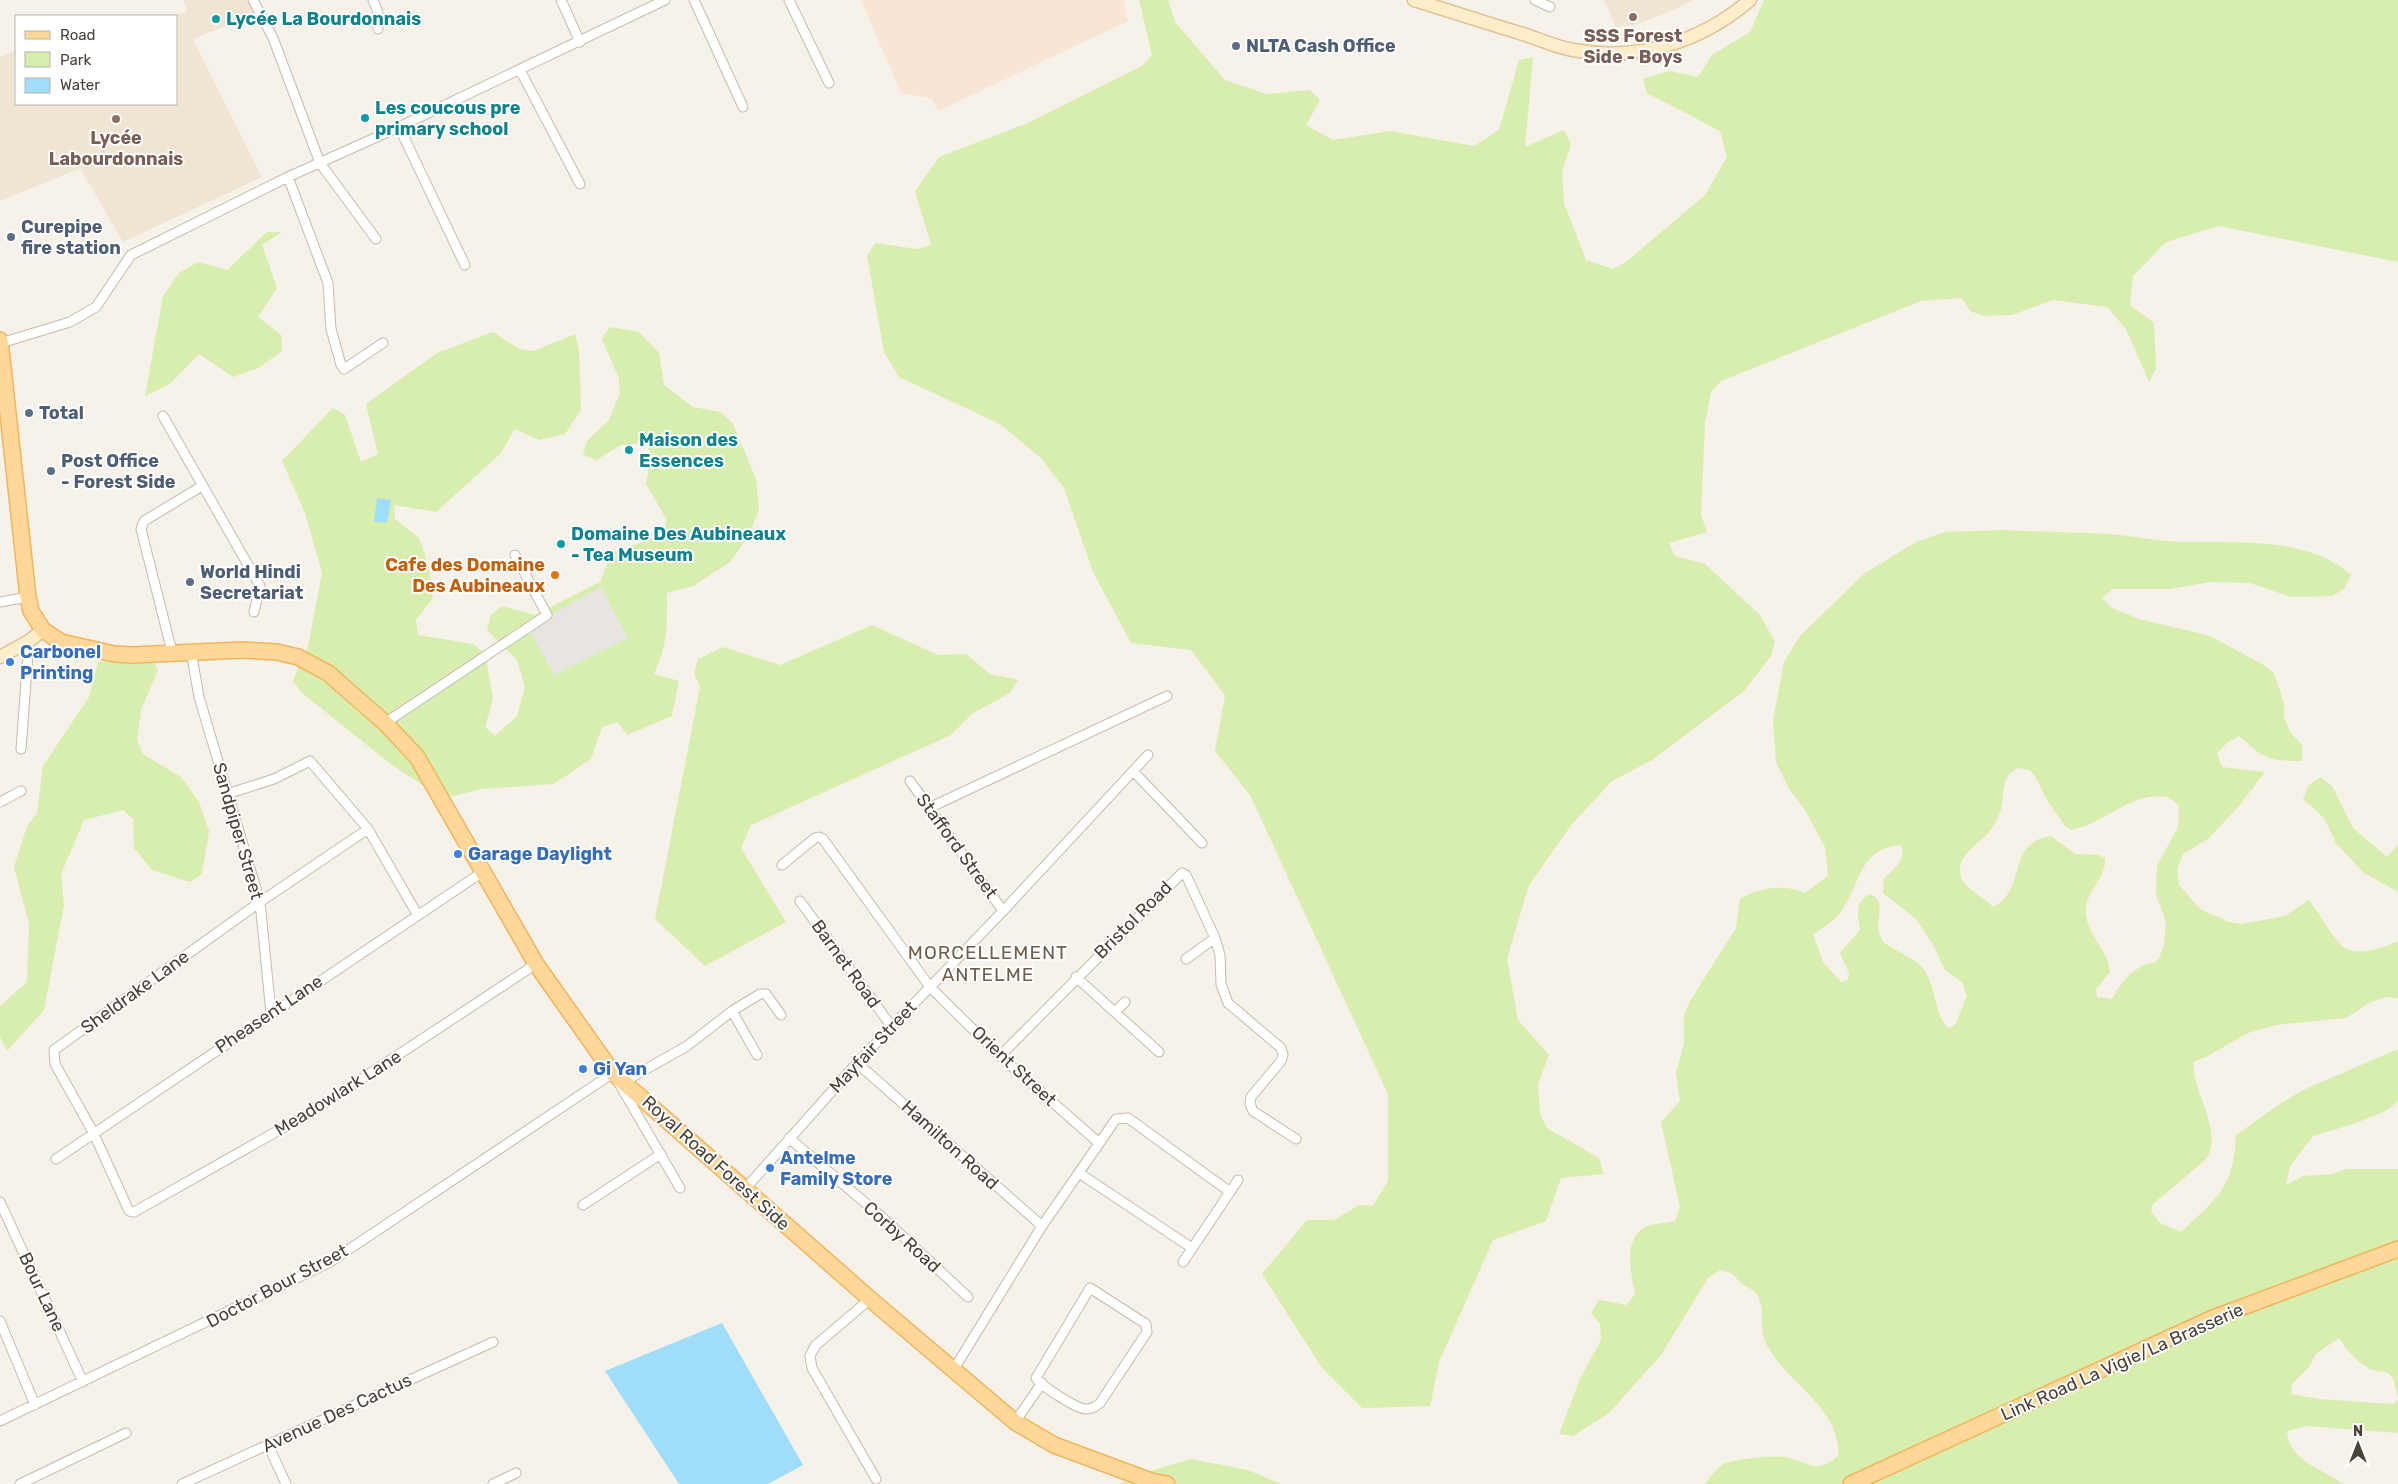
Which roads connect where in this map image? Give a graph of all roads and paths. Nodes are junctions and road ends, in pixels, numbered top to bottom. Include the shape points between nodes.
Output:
1 (253, 0) edge
2 (374, 0) edge
3 (561, 0) edge
4 (665, 0) edge
5 (694, 0) edge
6 (789, 0) edge
7 (1414, 0) edge
8 (1535, 0) edge
9 (1750, 0) edge
10 (1550, 7) dead end
11 (378, 29) dead end
12 (580, 42) junction
13 (520, 70) junction
14 (829, 83) dead end
15 (743, 107) dead end
16 (399, 127) junction
17 (320, 163) junction
18 (288, 177) junction
19 (580, 184) dead end
20 (376, 239) dead end
21 (465, 264) dead end
22 (0, 342) edge
23 (384, 343) dead end
24 (3, 386) edge
25 (163, 416) dead end
26 (202, 486) junction
27 (515, 555) dead end
28 (28, 597) junction
29 (0, 602) edge
30 (254, 612) dead end
31 (43, 630) junction
32 (29, 641) junction
33 (191, 651) junction
34 (172, 652) junction
35 (0, 657) edge
36 (1167, 696) dead end
37 (385, 723) junction
38 (21, 749) dead end
39 (1148, 754) dead end
40 (1134, 772) junction
41 (910, 781) dead end
42 (21, 791) dead end
43 (227, 794) junction
44 (0, 802) edge
45 (929, 808) junction
46 (368, 830) junction
47 (1202, 842) dead end
48 (782, 864) dead end
49 (484, 871) junction
50 (800, 901) dead end
51 (260, 902) junction
52 (1003, 911) junction
53 (417, 914) junction
54 (1215, 938) junction
55 (1186, 960) dead end
56 (536, 964) junction
57 (1076, 977) junction
58 (930, 987) junction
59 (1125, 1002) dead end
60 (732, 1011) junction
61 (1115, 1012) junction
62 (271, 1013) junction
63 (781, 1015) dead end
64 (892, 1027) junction
65 (1159, 1052) dead end
66 (757, 1055) dead end
67 (1000, 1056) junction
68 (858, 1063) junction
69 (619, 1077) junction
70 (93, 1132) junction
71 (789, 1138) junction
72 (1296, 1139) dead end
73 (1099, 1143) junction
74 (661, 1154) junction
75 (56, 1158) dead end
76 (1079, 1173) junction
77 (1238, 1180) dead end
78 (680, 1188) dead end
79 (745, 1189) junction
80 (1230, 1192) junction
81 (0, 1202) edge
82 (583, 1205) dead end
83 (134, 1212) joint
84 (1042, 1226) junction
85 (1192, 1248) junction
86 (2398, 1249) edge
87 (1183, 1262) dead end
88 (968, 1298) dead end
89 (870, 1300) junction
90 (0, 1321) edge
91 (493, 1342) dead end
92 (954, 1369) junction
93 (83, 1382) junction
94 (1042, 1383) junction
95 (35, 1405) junction
96 (0, 1421) edge
97 (1015, 1422) junction
98 (126, 1433) dead end
99 (268, 1445) junction
100 (516, 1473) dead end
101 (876, 1479) dead end
102 (20, 1484) edge
103 (182, 1484) edge
104 (286, 1484) edge
105 (493, 1484) edge
106 (1167, 1484) edge
107 (1850, 1484) edge

1 - 17 street via 273,38
2 - 11 street
3 - 12 street
4 - 12 street
5 - 15 street
6 - 14 street
7 - 9 street via 1574,50 1626,53 1659,48 1701,34
8 - 10 street
12 - 13 street
13 - 16 street
13 - 19 street
16 - 17 street
16 - 21 street
17 - 18 street
17 - 20 street
18 - 22 street via 131,255 96,307 79,317
18 - 23 street via 328,283 331,330 341,365 344,369
22 - 24 main road, Royal Road Forest Side
24 - 28 main road, Royal Road Forest Side
25 - 26 street
26 - 30 street via 260,586
26 - 34 street via 144,521 141,529
27 - 37 street via 547,615
28 - 29 street
28 - 31 main road, Royal Road Forest Side via 31,611
31 - 32 street
31 - 34 main road, Royal Road Forest Side via 61,642 114,654
32 - 35 street
32 - 38 street
33 - 34 main road, Royal Road Forest Side
33 - 37 main road, Royal Road Forest Side via 251,650 298,658 328,673
33 - 43 street, Sandpiper Street via 199,697
36 - 45 street
37 - 49 main road, Royal Road Forest Side via 417,757
39 - 40 street, Mayfair Street
40 - 47 street
40 - 52 street, Mayfair Street
41 - 45 street, Stafford Street
42 - 44 street
43 - 46 street via 274,779 310,761
43 - 51 street, Sandpiper Street
45 - 52 street, Stafford Street
46 - 51 street, Sheldrake Lane
46 - 53 street
48 - 58 street, Orient Street via 815,838 822,839
49 - 53 street, Pheasent Lane
49 - 56 main road, Royal Road Forest Side
50 - 64 street, Barnet Road
51 - 62 street, Sandpiper Street
51 - 70 street, Sheldrake Lane via 54,1050 55,1064
52 - 58 street, Mayfair Street
53 - 62 street, Pheasent Lane
54 - 55 street
54 - 57 street, Bristol Road via 1186,874 1182,873
54 - 72 street, Bristol Road via 1220,955 1221,984 1228,1003 1281,1048 1283,1055 1251,1097 1250,1104 1253,1111
56 - 69 main road, Royal Road Forest Side
56 - 83 street, Meadowlark Lane via 314,1111
57 - 61 street
57 - 67 street, Bristol Road
58 - 64 street, Mayfair Street
58 - 67 street, Orient Street
59 - 61 street
60 - 63 street, Doctor Bour Street via 763,993
60 - 66 street
60 - 69 street, Doctor Bour Street via 687,1046
61 - 65 street
62 - 70 street, Pheasent Lane
64 - 68 street, Mayfair Street
67 - 73 street, Orient Street
68 - 71 street, Mayfair Street
68 - 84 street, Hamilton Road
69 - 74 street
69 - 79 main road, Royal Road Forest Side
69 - 93 street, Doctor Bour Street via 330,1262
70 - 75 street, Pheasent Lane
70 - 83 street, Sheldrake Lane via 129,1211
71 - 79 street, Mayfair Street
71 - 88 street, Corby Road via 883,1218
73 - 76 street
73 - 80 street via 1116,1119 1128,1118
74 - 78 street
74 - 82 street
76 - 84 street
76 - 85 street
77 - 80 street
79 - 89 main road, Royal Road Forest Side
80 - 85 street
81 - 93 street, Bour Lane
84 - 92 street
85 - 87 street
86 - 107 main road, Link Road La Vigie/La Brasserie via 2213,1318
89 - 92 main road, Royal Road Forest Side
89 - 101 street via 815,1346 810,1356 812,1368
90 - 95 street
91 - 99 street, Avenue Des Cactus
92 - 97 main road, Royal Road Forest Side
93 - 95 street, Doctor Bour Street
94 - 94 street via 1036,1376 1090,1288 1146,1324 1148,1332 1100,1403 1093,1408 1076,1406
94 - 97 street
95 - 96 street, Doctor Bour Street
97 - 106 main road, Royal Road Forest Side via 1054,1445
98 - 102 street
99 - 103 street, Avenue Des Cactus
99 - 104 street
100 - 105 street

